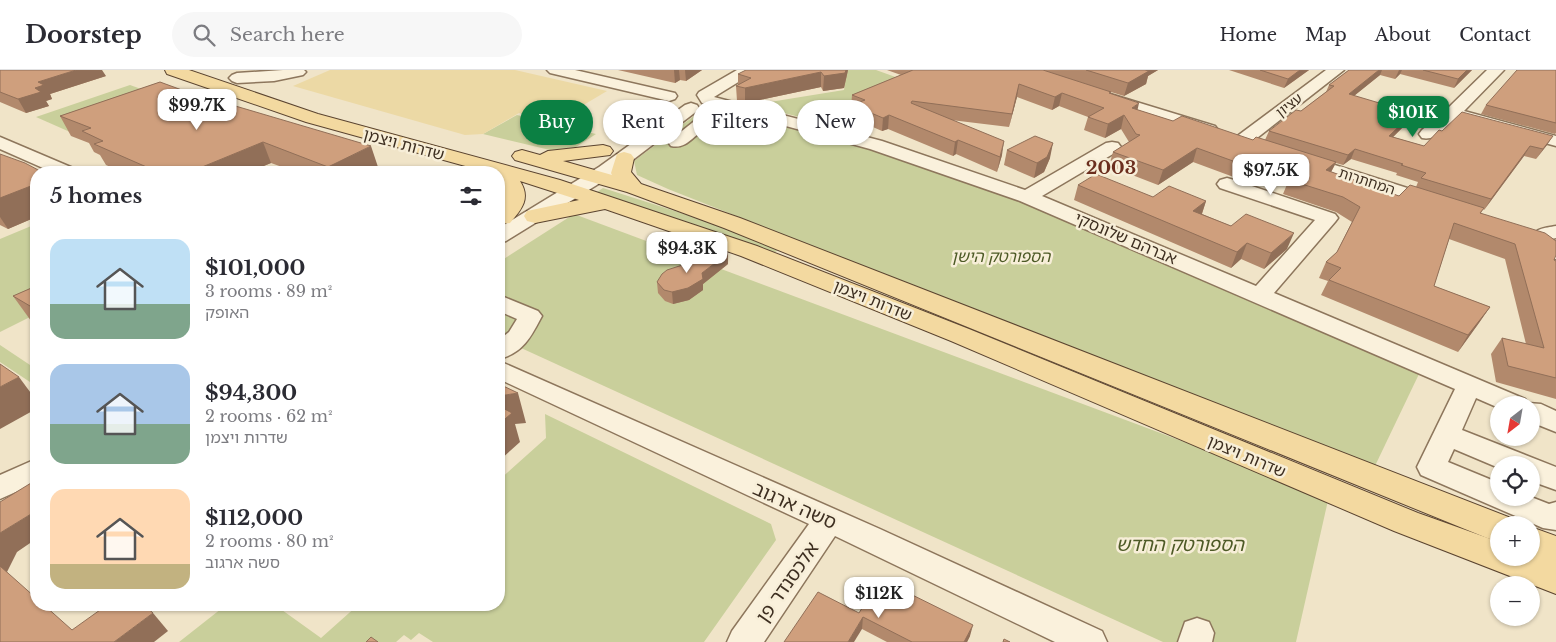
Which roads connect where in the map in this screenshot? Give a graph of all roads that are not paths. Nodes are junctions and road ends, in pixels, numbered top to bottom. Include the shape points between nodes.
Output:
1 (173, 70) edge
2 (213, 70) edge
3 (555, 70) edge
4 (720, 70) edge
5 (748, 70) edge
6 (1496, 70) edge
7 (300, 71) edge
8 (1310, 72) dead end
9 (1332, 74) edge
10 (237, 78) junction
11 (282, 94) junction
12 (1095, 94) edge
13 (694, 100) junction
14 (693, 101) edge
15 (693, 101) edge
16 (1453, 113) junction
17 (787, 122) edge
18 (1428, 134) dead end
19 (1242, 141) junction
20 (1556, 141) edge
21 (0, 142) edge
22 (475, 144) dead end
23 (1112, 147) dead end
24 (1260, 147) edge
25 (603, 151) junction
26 (1279, 153) edge
27 (27, 155) junction
28 (532, 158) junction
29 (624, 158) junction
30 (499, 160) junction
31 (9, 162) edge
32 (52, 166) edge
33 (503, 166) edge
34 (505, 170) edge
35 (574, 181) junction
36 (1227, 184) dead end
37 (634, 188) junction
38 (1027, 197) junction
39 (606, 202) junction
40 (1448, 207) edge
41 (535, 216) junction
42 (505, 218) edge
43 (505, 222) edge
44 (505, 224) edge
45 (1540, 233) edge
46 (1556, 253) edge
47 (1260, 295) junction
48 (505, 305) edge
49 (505, 348) edge
50 (505, 372) edge
51 (1469, 386) junction
52 (1494, 396) edge
53 (1540, 416) edge
54 (1556, 422) edge
55 (1446, 435) junction
56 (1498, 456) edge
57 (30, 459) edge
58 (0, 472) edge
59 (30, 473) edge
60 (1540, 473) edge
61 (1556, 479) edge
62 (0, 488) edge
63 (1490, 492) edge
64 (1522, 506) edge
65 (1556, 514) edge
66 (830, 521) junction
67 (1490, 525) edge
68 (1540, 544) edge
69 (1556, 550) edge
70 (1556, 580) edge
71 (744, 642) edge
72 (1090, 642) edge

1 - 30 main road, שדרות ויצמן via 312,118
2 - 10 main road, שדרות ויצמן
3 - 13 street, אברהם שלונסקי
4 - 13 street
5 - 13 street
6 - 16 street
7 - 10 street
7 - 11 street via 281,85
8 - 9 street
9 - 19 street, עציון
10 - 11 main road, שדרות ויצמן
11 - 22 main road, שדרות ויצמן
12 - 19 street
14 - 25 street
15 - 29 street
16 - 18 street
16 - 20 street
17 - 38 street, אברהם שלונסקי via 876,145
19 - 24 street
21 - 27 street
23 - 38 street
25 - 28 main road
25 - 35 street
26 - 40 street, המחתרות
27 - 31 street
27 - 32 street
28 - 30 main road, שדרות ויצמן
28 - 35 main road, שדרות ויצמן
29 - 35 street
29 - 37 main road via 621,173
30 - 33 main road
30 - 35 main road, שדרות ויצמן
34 - 42 main road via 516,191
35 - 37 main road, שדרות ויצמן
35 - 39 main road, שדרות ויצמן
35 - 41 street
35 - 43 street
36 - 47 street via 1328,218
37 - 67 main road, שדרות ויצמן via 732,223
38 - 47 street, אברהם שלונסקי
39 - 41 main road
39 - 70 main road, שדרות ויצמן via 786,265 1406,522
41 - 44 street
45 - 46 street via 1542,242
47 - 51 street, אברהם שלונסקי
48 - 49 street via 530,316 519,337
50 - 66 street, סשה ארגוב
51 - 52 street, אברהם שלונסקי
51 - 55 street
53 - 54 street
55 - 56 street
55 - 63 street via 1432,467
57 - 58 street
59 - 62 street
60 - 61 street
64 - 65 street via 1554,519
66 - 71 street, אלכסנדר פן
66 - 72 street, סשה ארגוב
68 - 69 main road

